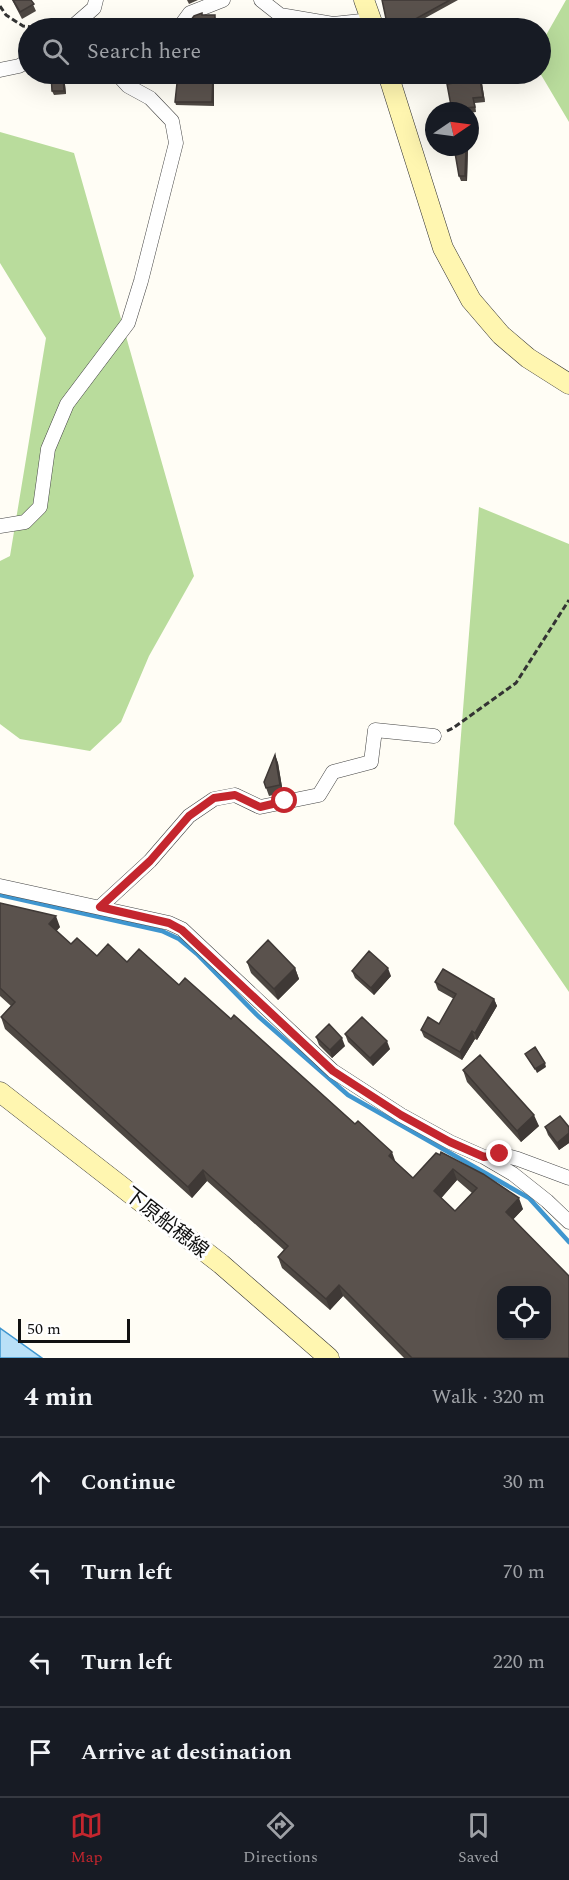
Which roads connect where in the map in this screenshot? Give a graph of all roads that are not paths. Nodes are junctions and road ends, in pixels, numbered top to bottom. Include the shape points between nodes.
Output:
1 (96, 0) edge
2 (223, 0) edge
3 (261, 0) edge
4 (279, 0) edge
5 (364, 0) edge
6 (82, 18) edge
7 (186, 18) edge
8 (303, 18) joint
9 (370, 18) edge
10 (18, 66) edge
11 (0, 70) edge
12 (126, 84) edge
13 (391, 84) edge
14 (569, 384) edge
15 (0, 526) edge
16 (434, 736) road end
17 (0, 886) edge
18 (100, 907) junction
19 (0, 1092) edge
20 (484, 1157) junction
21 (569, 1178) edge
22 (569, 1222) edge
23 (329, 1358) edge

1 - 6 street via 94,8
2 - 7 street
3 - 8 street via 280,15
4 - 8 street via 288,11
5 - 9 main road
10 - 11 street
12 - 15 street via 150,98 171,120 176,143 144,270 128,323 68,404 48,449 40,507 25,522
13 - 14 main road via 443,248 471,300 510,343
16 - 18 street via 375,730 371,762 333,772 319,795 260,807 235,795 214,798 189,816 150,861
17 - 18 street
18 - 20 street via 169,923 182,930 333,1071 401,1115
19 - 23 main road, 下原船穂線 via 221,1264
20 - 21 street via 500,1154
20 - 22 street via 513,1174

